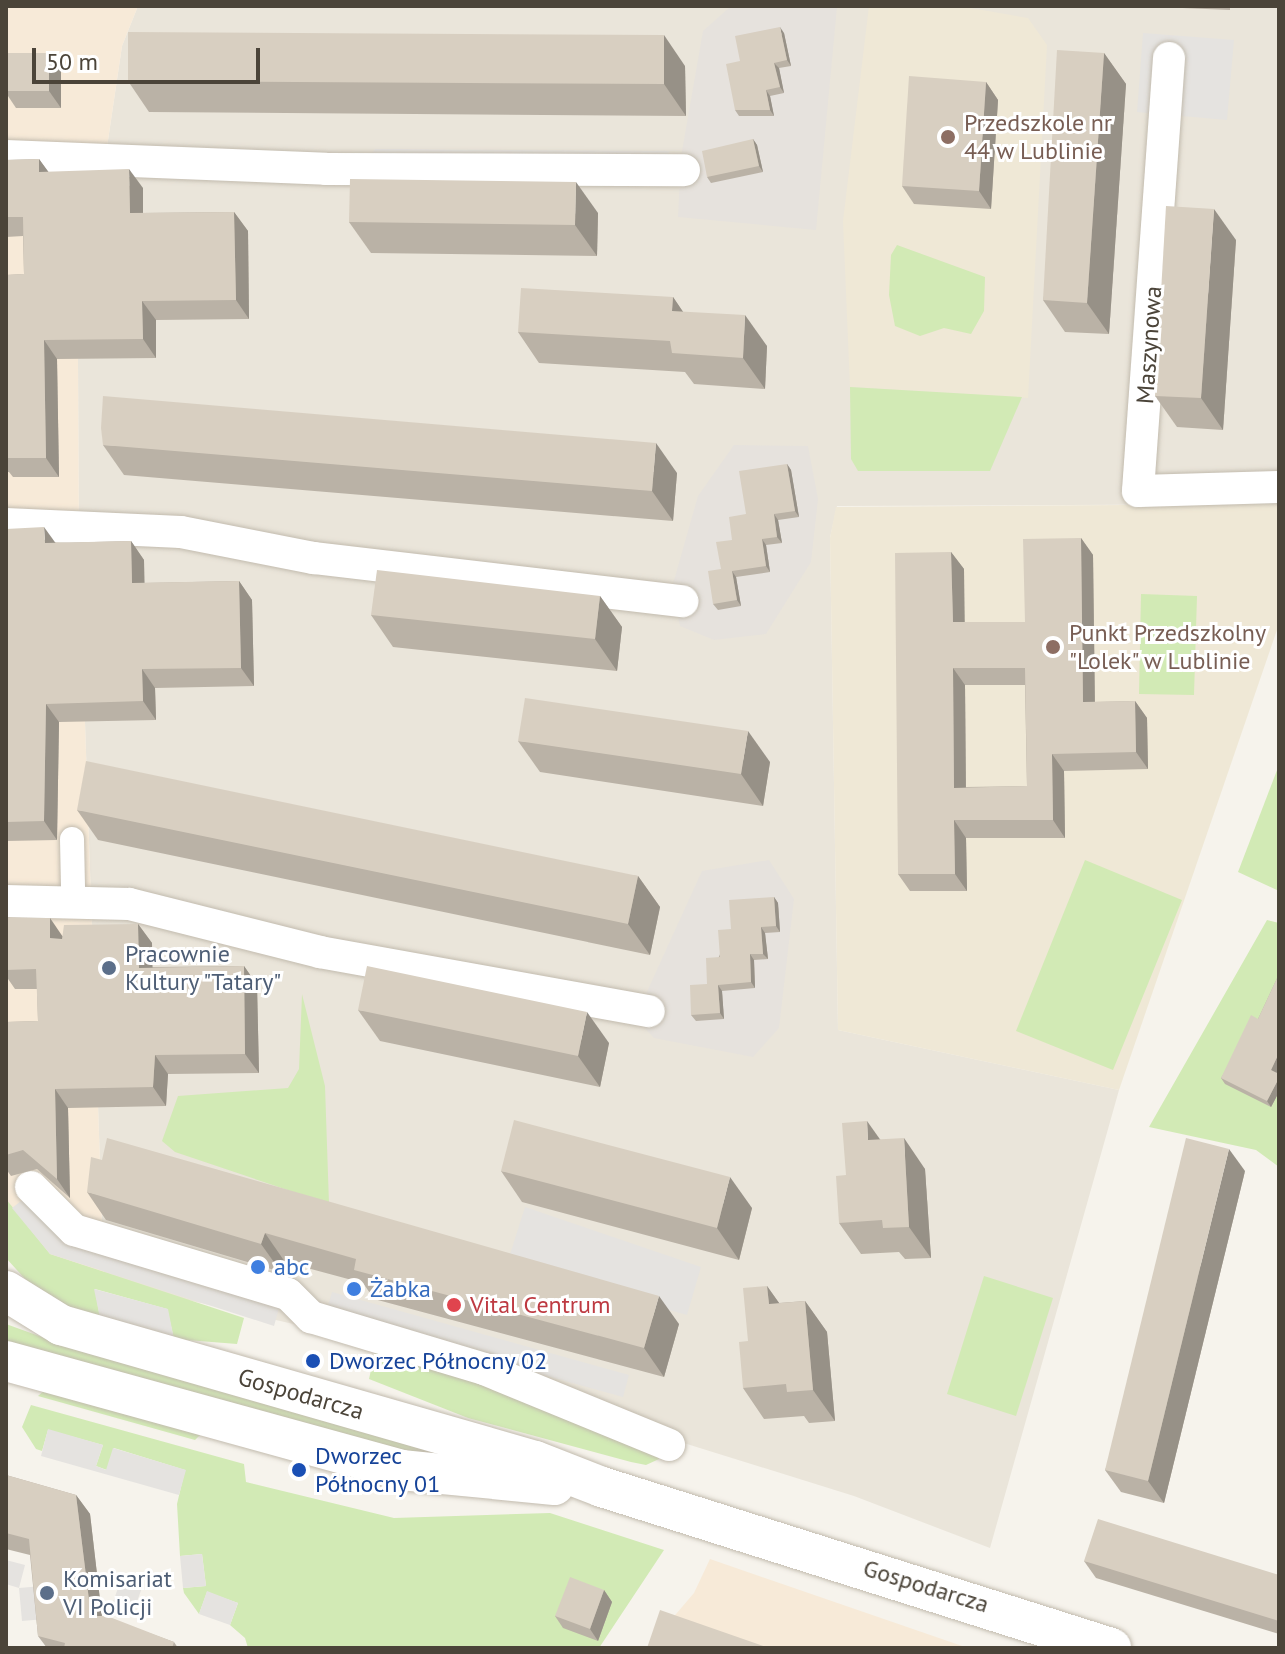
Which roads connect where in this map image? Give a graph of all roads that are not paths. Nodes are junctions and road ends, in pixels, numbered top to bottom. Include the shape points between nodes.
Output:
1 (1169, 58) dead end
2 (6, 156) edge
3 (684, 170) dead end
4 (1279, 487) edge
5 (6, 524) edge
6 (682, 601) dead end
7 (72, 839) dead end
8 (73, 887) dead end
9 (6, 901) edge
10 (649, 1011) dead end
11 (31, 1187) dead end
12 (6, 1291) edge
13 (6, 1361) edge
14 (669, 1445) dead end
15 (602, 1487) junction
16 (1111, 1648) edge

1 - 4 street, Maszynowa via 1138,491
2 - 3 street via 326,169
5 - 6 street via 181,532 314,558
7 - 8 street
9 - 10 street via 129,904 320,952
11 - 14 street via 74,1230 288,1294 311,1317 484,1369
12 - 15 street, Gospodarcza via 61,1325 535,1461
13 - 15 street, Gospodarcza via 401,1470
15 - 16 street, Gospodarcza

